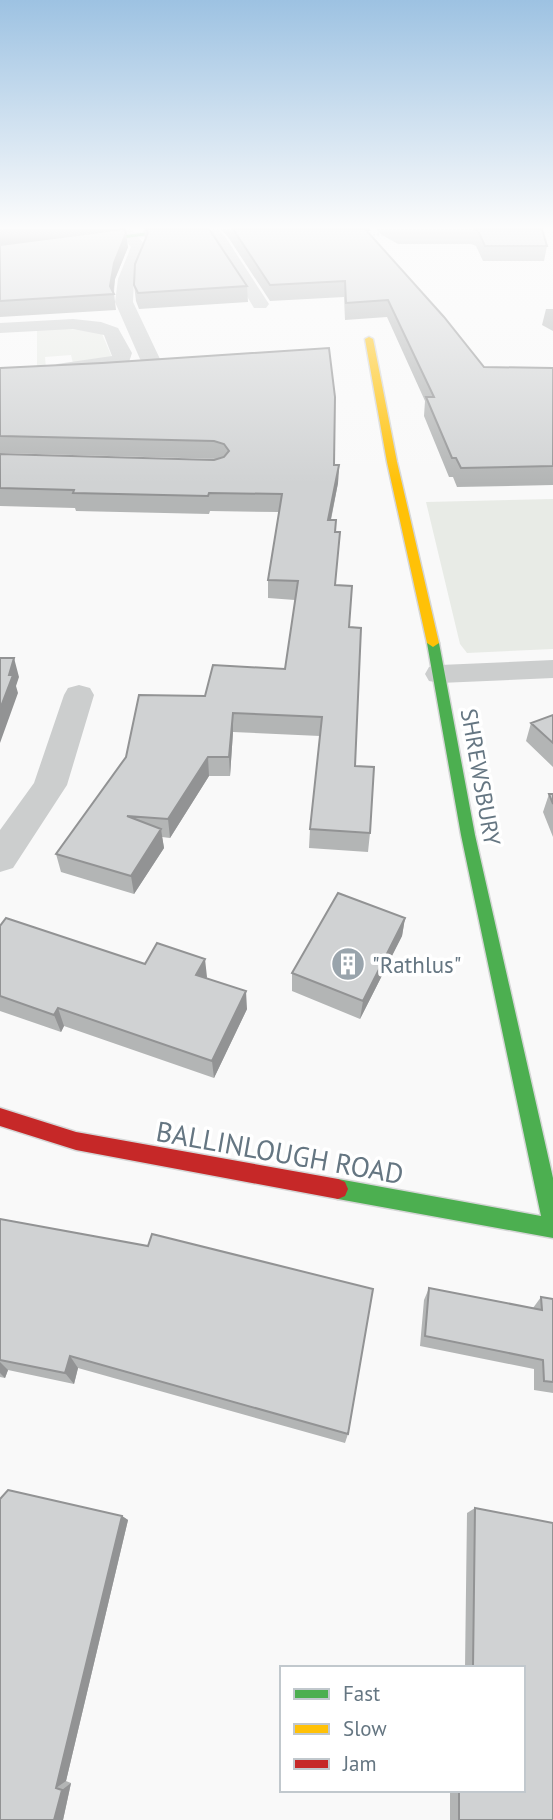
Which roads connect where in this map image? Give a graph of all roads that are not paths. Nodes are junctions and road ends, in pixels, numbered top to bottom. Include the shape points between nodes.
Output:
1 (129, 314) edge
2 (0, 328) edge
3 (369, 339) dead end
4 (62, 368) edge
5 (154, 368) edge
6 (553, 669) edge
7 (440, 674) junction
8 (79, 695) dead end
9 (0, 858) edge
10 (0, 1117) edge
11 (553, 1223) edge
12 (553, 1228) edge

1 - 5 street
2 - 4 street via 103,328 112,332 122,353 115,363
3 - 7 street, SHREWSBURY
6 - 7 street
7 - 11 street, SHREWSBURY via 468,835
8 - 9 street via 50,785
10 - 12 street, BALLINLOUGH ROAD via 76,1141

